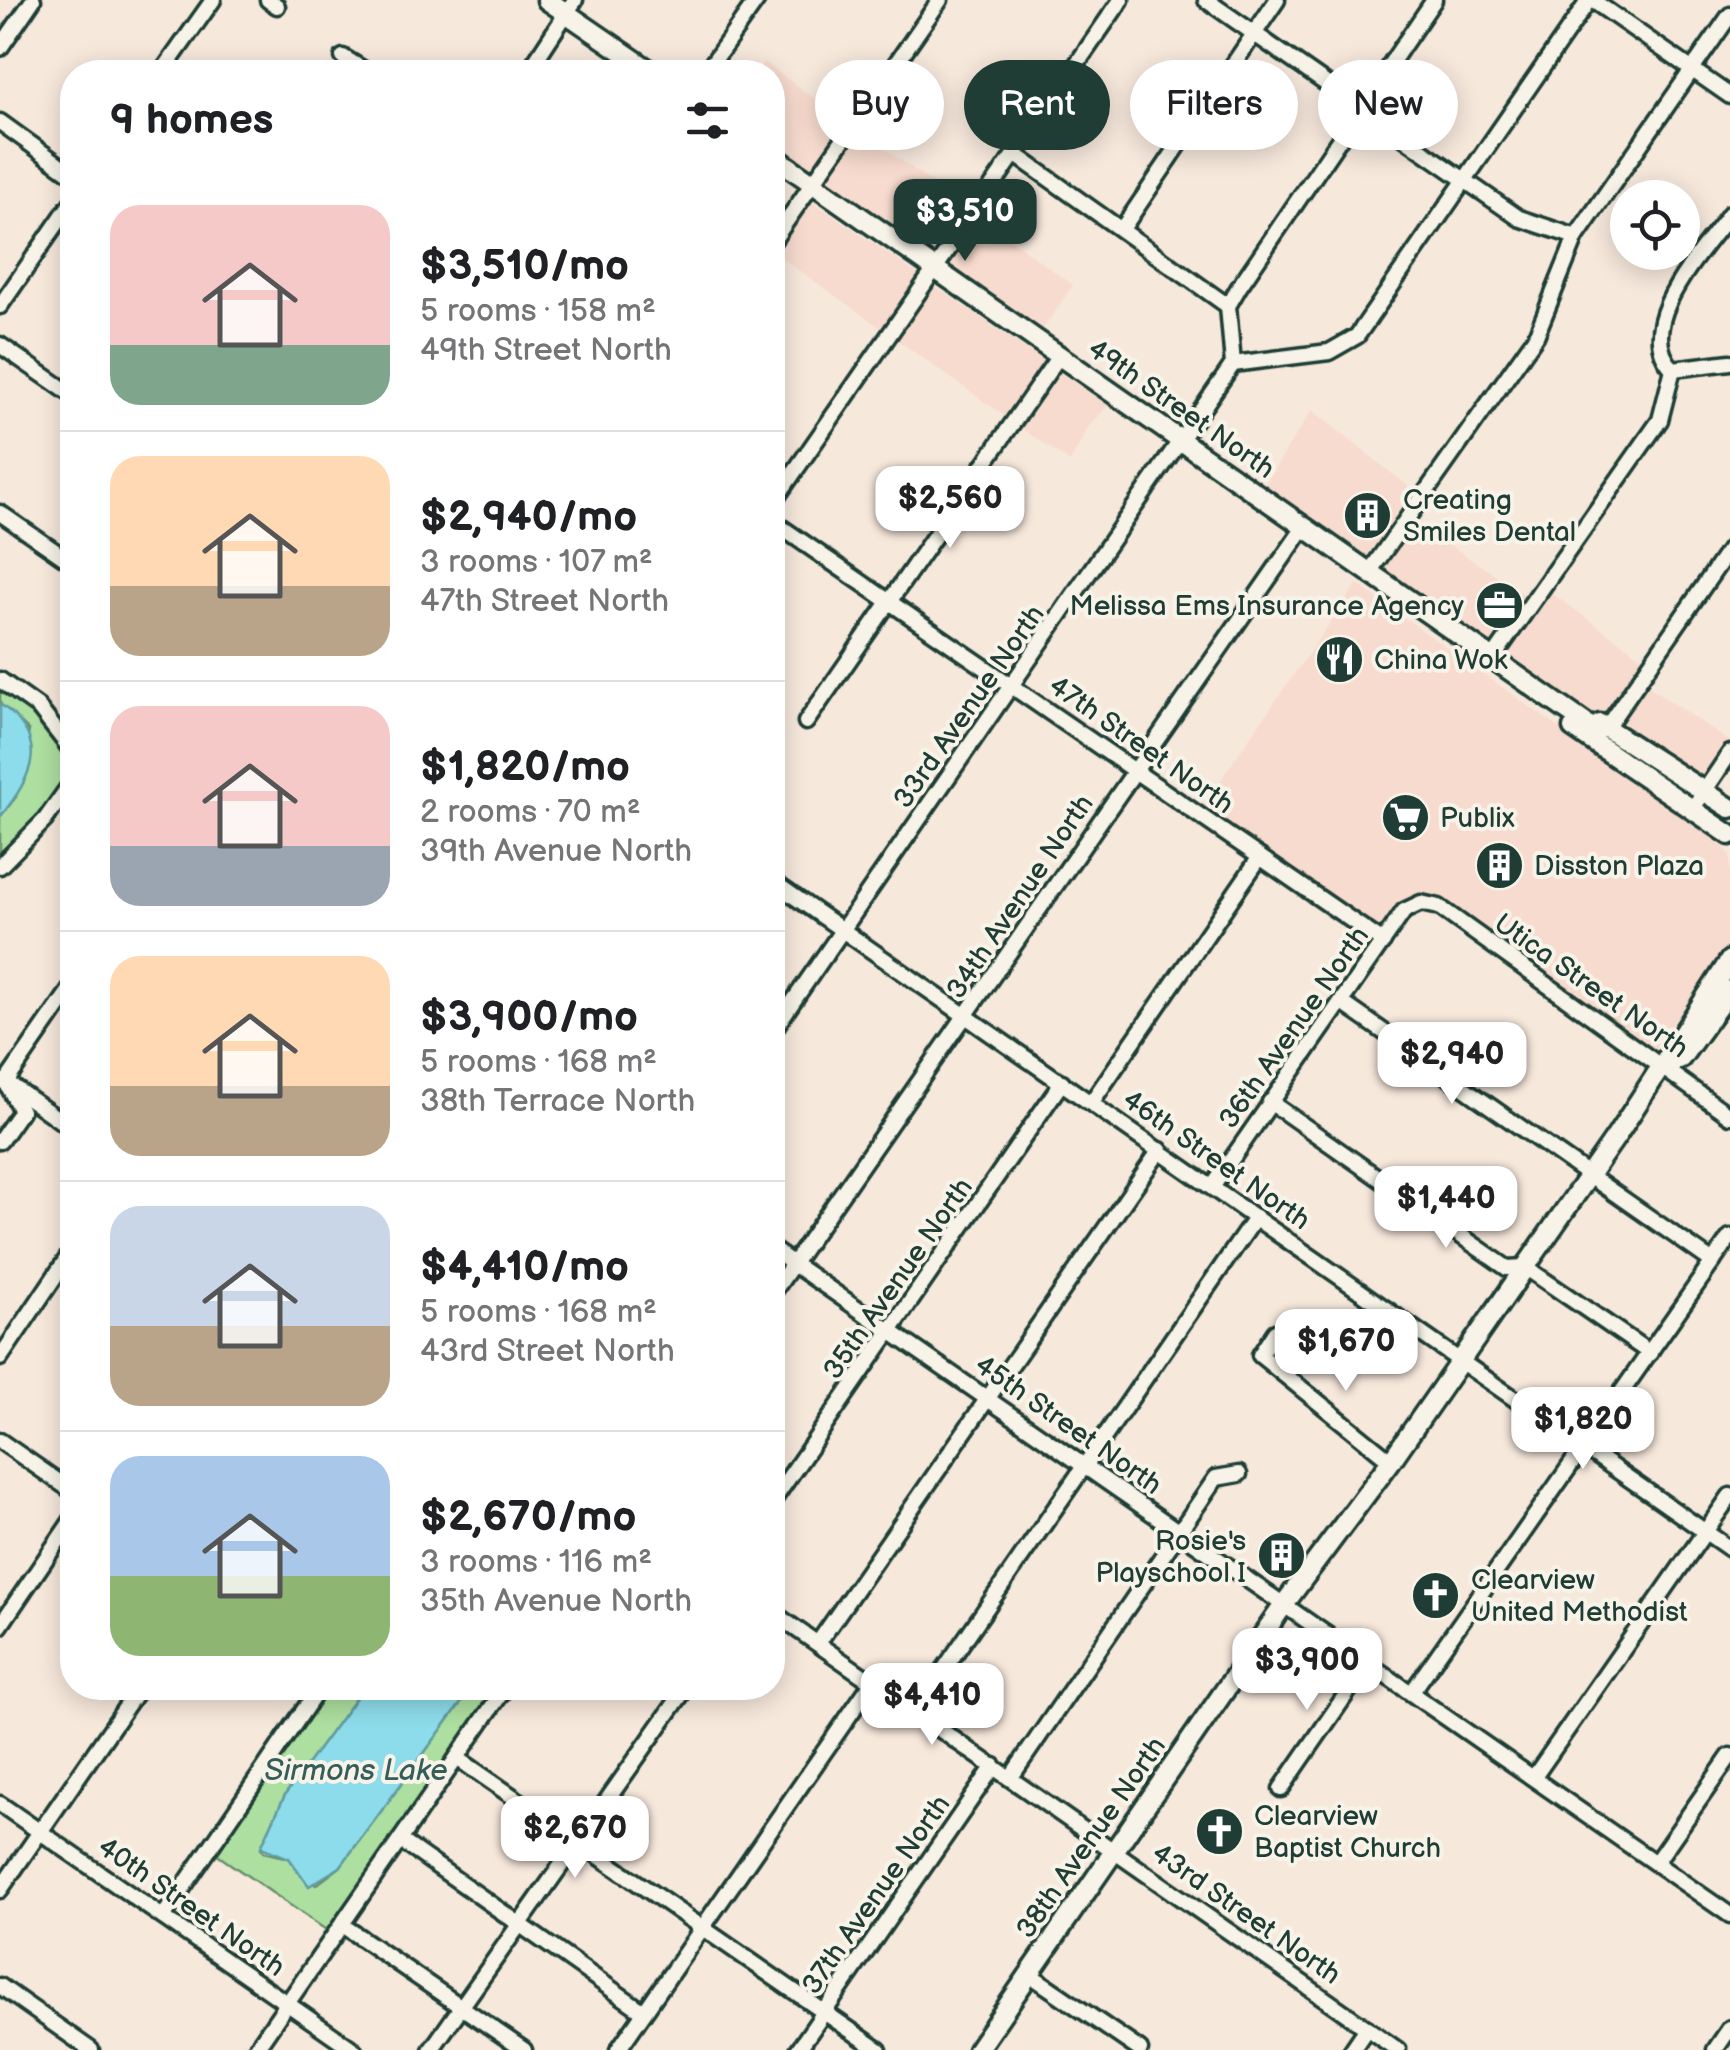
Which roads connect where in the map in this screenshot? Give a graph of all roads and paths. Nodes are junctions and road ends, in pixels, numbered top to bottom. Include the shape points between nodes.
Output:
1 (33, 0) edge
2 (547, 0) edge
3 (757, 0) edge
4 (940, 0) edge
5 (1121, 0) edge
6 (1206, 0) edge
7 (1278, 0) edge
8 (1434, 0) edge
9 (1590, 0) edge
10 (204, 3) edge
11 (570, 6) edge
12 (1730, 15) edge
13 (1254, 34) junction
14 (0, 48) edge
15 (344, 56) dead end
16 (169, 60) edge
17 (350, 60) edge
18 (536, 60) edge
19 (637, 60) edge
20 (714, 60) edge
21 (1392, 60) edge
22 (1693, 68) junction
23 (1318, 78) edge
24 (1730, 96) edge
25 (0, 122) edge
26 (1331, 150) edge
27 (1422, 150) edge
28 (1016, 155) junction
29 (785, 163) edge
30 (60, 165) edge
31 (1466, 180) junction
32 (814, 182) junction
33 (1730, 213) edge
34 (60, 219) edge
35 (785, 223) edge
36 (1122, 229) junction
37 (1576, 237) junction
38 (935, 268) junction
39 (0, 306) edge
40 (1228, 306) junction
41 (0, 345) edge
42 (1059, 356) junction
43 (1730, 362) edge
44 (1233, 364) junction
45 (1673, 368) junction
46 (60, 387) edge
47 (1180, 440) junction
48 (785, 485) edge
49 (0, 512) edge
50 (1305, 526) junction
51 (785, 529) edge
52 (1730, 548) edge
53 (60, 554) edge
54 (1370, 572) junction
55 (890, 598) junction
56 (1492, 658) junction
57 (0, 680) edge
58 (1013, 685) junction
59 (1560, 706) junction
60 (806, 722) dead end
61 (1606, 728) junction
62 (60, 735) edge
63 (1730, 753) edge
64 (1613, 756) junction
65 (1136, 770) junction
66 (1704, 790) junction
67 (60, 799) edge
68 (1692, 808) junction
69 (1730, 808) edge
70 (1730, 835) edge
71 (1260, 857) junction
72 (0, 866) edge
73 (785, 890) edge
74 (1421, 903) joint
75 (844, 929) junction
76 (1383, 942) junction
77 (1730, 960) edge
78 (1730, 990) edge
79 (1341, 1002) junction
80 (60, 1003) edge
81 (785, 1013) edge
82 (967, 1016) junction
83 (1664, 1066) junction
84 (3, 1080) edge
85 (1062, 1082) junction
86 (1270, 1102) junction
87 (1090, 1103) junction
88 (1730, 1116) edge
89 (60, 1120) edge
90 (0, 1141) edge
91 (1160, 1150) junction
92 (1589, 1175) junction
93 (1213, 1186) junction
94 (1256, 1217) junction
95 (1730, 1237) edge
96 (785, 1259) edge
97 (1713, 1262) junction
98 (793, 1264) junction
99 (1525, 1266) junction
100 (60, 1270) edge
101 (785, 1275) edge
102 (891, 1331) junction
103 (1275, 1332) dead end
104 (1650, 1353) junction
105 (0, 1358) edge
106 (1461, 1359) junction
107 (988, 1398) junction
108 (0, 1441) edge
109 (1583, 1446) junction
110 (1391, 1461) junction
111 (1086, 1464) junction
112 (1238, 1474) dead end
113 (60, 1483) edge
114 (785, 1483) edge
115 (1730, 1496) edge
116 (1180, 1531) junction
117 (1705, 1531) junction
118 (60, 1538) edge
119 (1730, 1549) edge
120 (1285, 1603) junction
121 (785, 1621) edge
122 (0, 1626) edge
123 (818, 1643) junction
124 (1370, 1662) junction
125 (872, 1681) junction
126 (1412, 1692) junction
127 (131, 1700) edge
128 (310, 1700) edge
129 (497, 1700) edge
130 (677, 1700) edge
131 (916, 1710) junction
132 (1730, 1756) edge
133 (457, 1758) junction
134 (994, 1766) junction
135 (1011, 1777) junction
136 (1534, 1777) junction
137 (1281, 1790) dead end
138 (0, 1804) edge
139 (41, 1832) junction
140 (400, 1840) junction
141 (576, 1840) junction
142 (1114, 1851) junction
143 (1656, 1862) junction
144 (0, 1890) edge
145 (1730, 1915) edge
146 (163, 1917) junction
147 (518, 1924) junction
148 (342, 1925) junction
149 (702, 1928) junction
150 (1029, 1974) junction
151 (0, 1986) edge
152 (288, 2003) junction
153 (461, 2006) junction
154 (644, 2012) junction
155 (824, 2012) junction
156 (1367, 2028) junction
157 (1728, 2034) edge
158 (91, 2050) edge
159 (255, 2050) edge
160 (354, 2050) edge
161 (430, 2050) edge
162 (524, 2050) edge
163 (618, 2050) edge
164 (798, 2050) edge
165 (880, 2050) edge
166 (976, 2050) edge
167 (1140, 2050) edge
168 (1352, 2050) edge
169 (1398, 2050) edge
170 (1715, 2050) edge

1 - 14 street
2 - 11 main road
3 - 20 street
4 - 32 street
5 - 28 street
6 - 13 street
7 - 13 street
8 - 21 street
9 - 22 street
9 - 31 street
10 - 16 street
11 - 18 street
11 - 19 main road
12 - 22 street
13 - 23 street
13 - 36 street
15 - 17 street
22 - 24 street
22 - 37 street
25 - 30 street
26 - 40 street
27 - 31 street
28 - 36 street
28 - 38 street
29 - 32 main road, 49th Street North
31 - 37 street via 1519,218
31 - 44 street via 1357,336 1329,352
32 - 35 street
32 - 38 main road, 49th Street North
33 - 45 street via 1664,314 1658,343
34 - 39 street
36 - 40 street
37 - 54 street via 1536,336
38 - 42 main road, 49th Street North
38 - 48 street
40 - 44 street
41 - 46 street
42 - 47 main road, 49th Street North
42 - 55 street
43 - 45 street
44 - 47 street, 33rd Avenue North
45 - 56 street via 1660,420
47 - 50 main road, 49th Street North
47 - 58 street, 33rd Avenue North
49 - 53 street
50 - 54 main road, 49th Street North
50 - 65 street, 34th Avenue North
51 - 55 street, 47th Street North
52 - 61 street
54 - 56 main road, 49th Street North
55 - 58 street, 47th Street North
55 - 60 street
56 - 59 main road, 49th Street North
57 - 62 street via 38,707
58 - 65 street, 47th Street North
58 - 75 street, 33rd Avenue North
59 - 61 main road, 49th Street North
59 - 64 main road, 49th Street North via 1565,722
61 - 64 main road
61 - 66 main road, 49th Street North
63 - 66 street
64 - 68 main road, 49th Street North
65 - 71 street, 47th Street North
65 - 82 street, 34th Avenue North
66 - 68 street
66 - 69 main road, 49th Street North
67 - 72 street
68 - 70 main road, 49th Street North
71 - 76 street, 47th Street North
71 - 87 street
73 - 75 street, 46th Street North
74 - 76 street, 36th Avenue North via 1404,911
74 - 83 street, Utica Street North via 1439,907
75 - 81 street, 33rd Avenue North
75 - 82 street, 46th Street North
76 - 79 street, 36th Avenue North
77 - 83 main road, 38th Avenue North
78 - 83 main road, 38th Avenue North via 1681,1058
79 - 86 street, 36th Avenue North
79 - 92 street
80 - 84 street
82 - 85 street, 46th Street North
82 - 98 street, 34th Avenue North
83 - 88 street, Utica Street North
83 - 92 main road, 38th Avenue North
84 - 89 street
84 - 90 street via 21,1111
85 - 87 street, 46th Street North
85 - 102 street, 35th Avenue North
86 - 93 street, 36th Avenue North
86 - 99 street via 1507,1268
87 - 91 street, 46th Street North
91 - 93 street, 46th Street North
91 - 107 street
92 - 97 street
92 - 99 main road, 38th Avenue North
93 - 94 street, 46th Street North
94 - 106 street, 46th Street North
94 - 111 street
95 - 97 street
96 - 98 street, 45th Street North
97 - 104 street
98 - 101 street, 34th Avenue North
98 - 102 street, 45th Street North
99 - 104 street
99 - 106 main road, 38th Avenue North
100 - 105 street
102 - 107 street, 45th Street North
102 - 114 street, 35th Avenue North
103 - 110 street via 1260,1355
104 - 109 street
106 - 109 street, 46th Street North
106 - 110 main road, 38th Avenue North
107 - 111 street, 45th Street North
107 - 123 street
108 - 113 street
109 - 117 street, 46th Street North
109 - 126 street
110 - 120 main road, 38th Avenue North
111 - 116 street, 45th Street North
111 - 131 street
112 - 116 street via 1216,1478
115 - 117 street
116 - 120 street, 45th Street North
116 - 135 street
117 - 119 street, 46th Street North
117 - 136 street
118 - 122 street
120 - 124 street, 45th Street North
120 - 142 main road, 38th Avenue North
121 - 123 street, 43rd Street North
123 - 125 street, 43rd Street North
124 - 126 street, 45th Street North
124 - 137 street
125 - 131 street, 43rd Street North
125 - 149 street
126 - 136 street, 45th Street North
127 - 139 street
128 - 146 street
129 - 133 street
130 - 141 street
131 - 134 street, 43rd Street North
132 - 143 street
133 - 140 street
133 - 141 street
134 - 135 street, 43rd Street North
134 - 155 street, 37th Avenue North
135 - 142 street, 43rd Street North
136 - 143 street, 45th Street North
138 - 139 street, 40th Street North
139 - 144 street
139 - 146 street, 40th Street North
140 - 147 street
140 - 148 street
141 - 147 street
141 - 149 street
142 - 150 main road, 38th Avenue North
142 - 156 street, 43rd Street North
143 - 145 street, 45th Street North
146 - 152 street, 40th Street North
147 - 153 street
147 - 154 street
148 - 152 street
148 - 153 street
149 - 154 street
149 - 155 street
150 - 166 main road, 38th Avenue North
150 - 167 street
151 - 158 street
152 - 159 street
152 - 160 street, 40th Street North
153 - 161 street
153 - 162 street
154 - 163 street
155 - 164 street, 37th Avenue North
155 - 165 street
156 - 168 street
156 - 169 street, 43rd Street North
157 - 170 street

